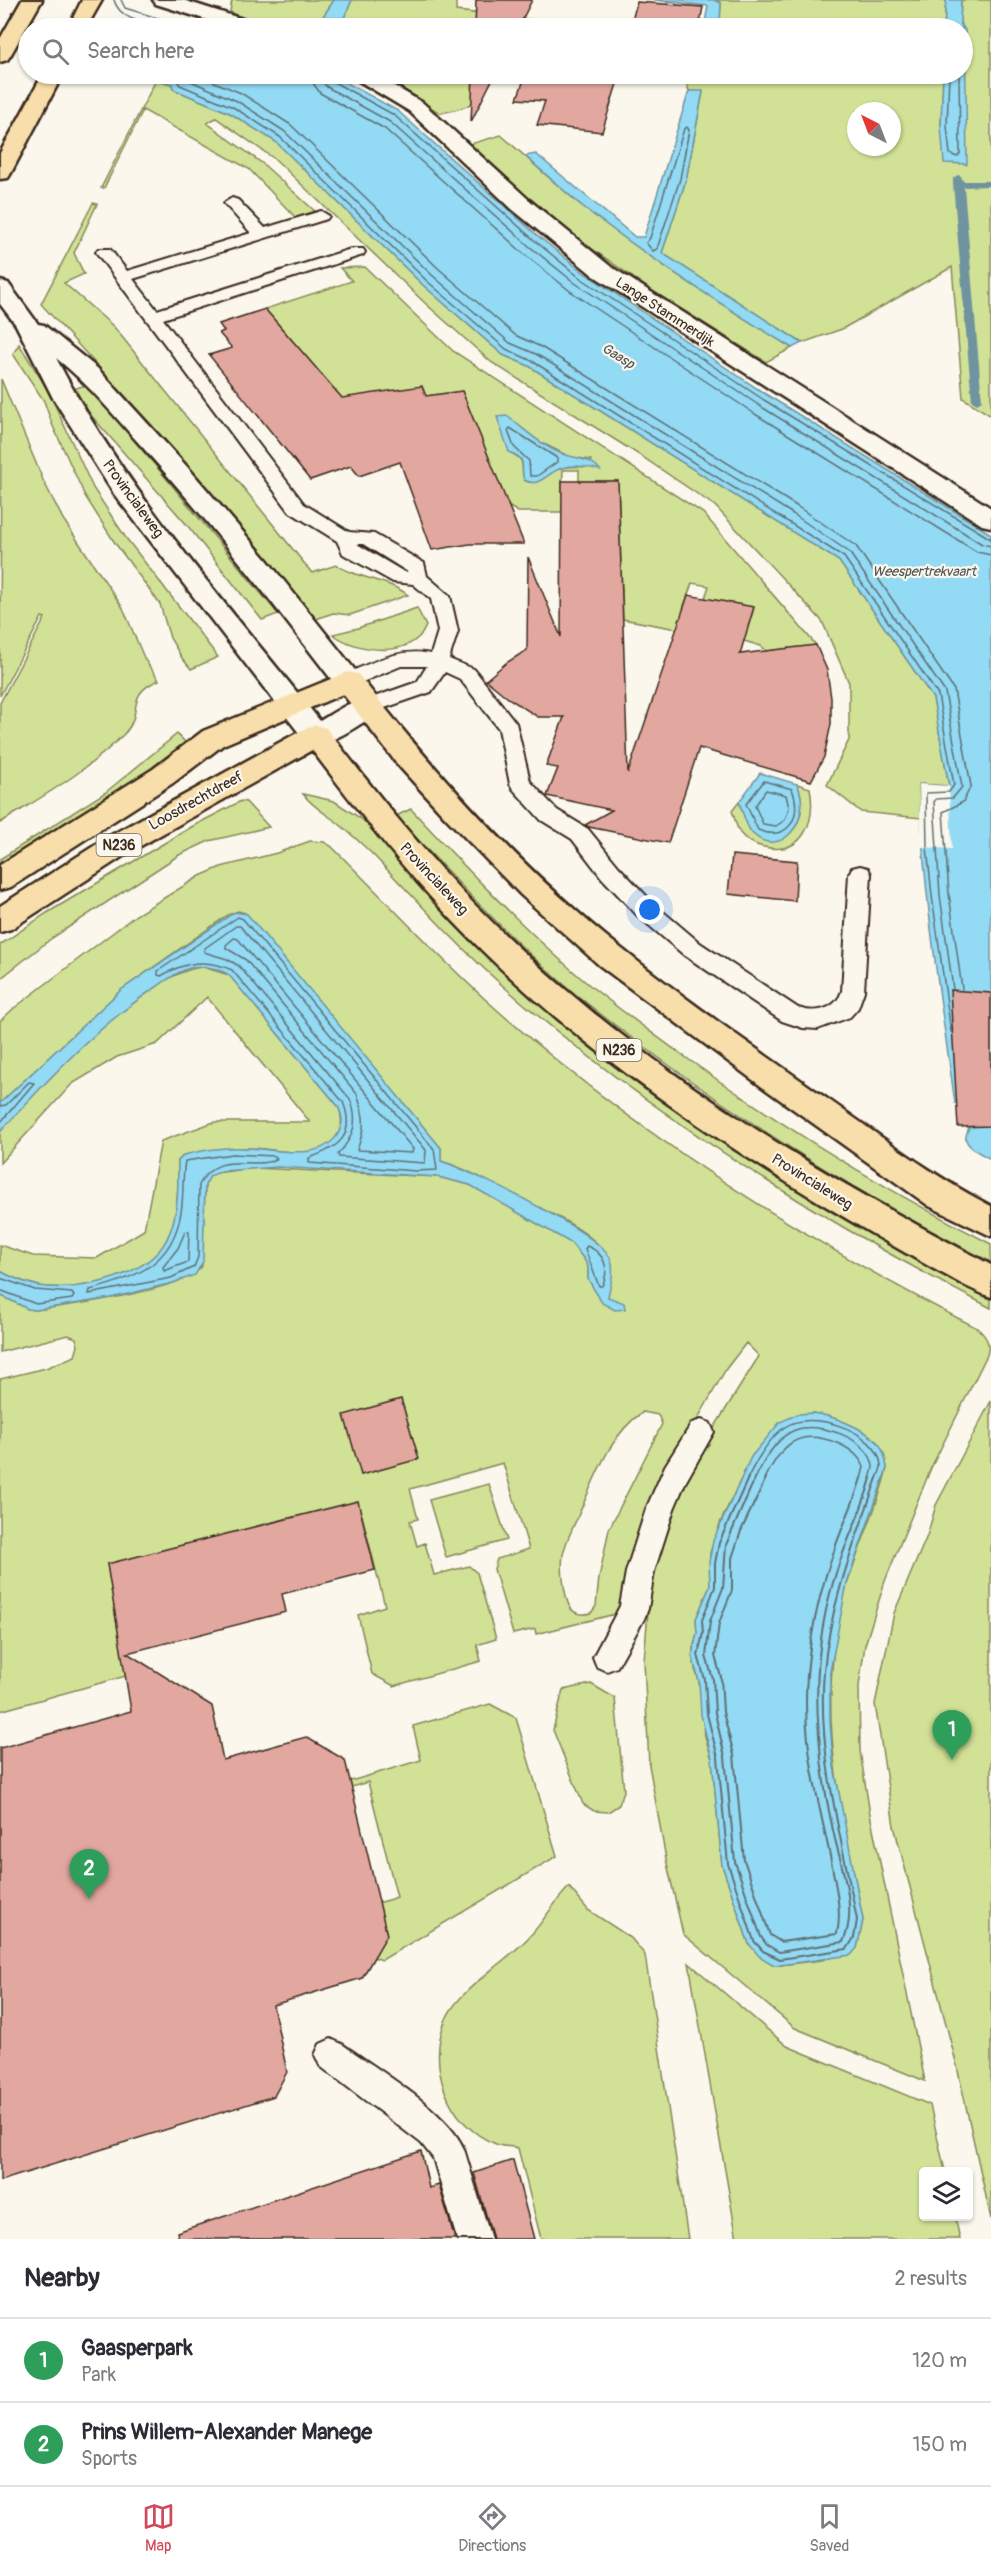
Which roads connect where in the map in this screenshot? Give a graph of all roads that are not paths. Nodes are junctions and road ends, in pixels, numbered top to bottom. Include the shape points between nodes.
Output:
1 (32, 0) edge
2 (92, 0) edge
3 (163, 0) edge
4 (22, 18) edge
5 (82, 18) edge
6 (220, 18) edge
7 (18, 24) edge
8 (0, 56) edge
9 (48, 84) edge
10 (379, 84) edge
11 (0, 173) edge
12 (232, 203) dead end
13 (321, 216) dead end
14 (261, 234) junction
15 (104, 252) dead end
16 (357, 252) dead end
17 (124, 277) junction
18 (0, 288) edge
19 (153, 317) junction
20 (27, 324) junction
21 (991, 519) edge
22 (438, 662) junction
23 (348, 681) junction
24 (293, 704) junction
25 (367, 707) junction
26 (316, 735) junction
27 (860, 874) dead end
28 (0, 879) edge
29 (0, 921) edge
30 (991, 1222) edge
31 (991, 1282) edge
32 (701, 1432) dead end
33 (608, 1657) dead end
34 (331, 2055) dead end
35 (474, 2239) edge

1 - 4 main road
2 - 5 main road
3 - 6 street
7 - 8 main road
9 - 11 main road
10 - 21 street, Lange Stammerdijk via 416,106 520,204 602,272
12 - 14 lane
13 - 14 lane
14 - 17 lane
15 - 17 lane
16 - 19 lane
17 - 19 lane
18 - 20 street, Provincialeweg
19 - 22 lane via 297,508 345,538 350,550 400,579 418,578 440,596 448,631
20 - 23 street, Provincialeweg via 89,373 182,475
20 - 24 street, Provincialeweg via 65,398 127,494
22 - 23 lane via 398,660
22 - 25 lane via 423,687
22 - 27 lane via 467,674 509,728 520,784 549,815 580,834 639,902 692,949 790,1015 818,1020 842,1011 850,1002
23 - 24 main road, N236
23 - 25 main road, Provincialeweg
24 - 26 street, Provincialeweg / N236
24 - 28 main road, N236 via 213,738 163,776
25 - 26 street, Loosdrechtdreef / N236
25 - 30 main road, Provincialeweg via 456,811 610,957 941,1196
26 - 29 main road, Loosdrechtdreef / N236 via 118,845
26 - 31 main road, Provincialeweg / N236 via 383,823 440,887 518,965 604,1038 713,1118 824,1191
32 - 33 lane via 660,1509 640,1572 634,1609
34 - 35 lane via 433,2131 447,2149

